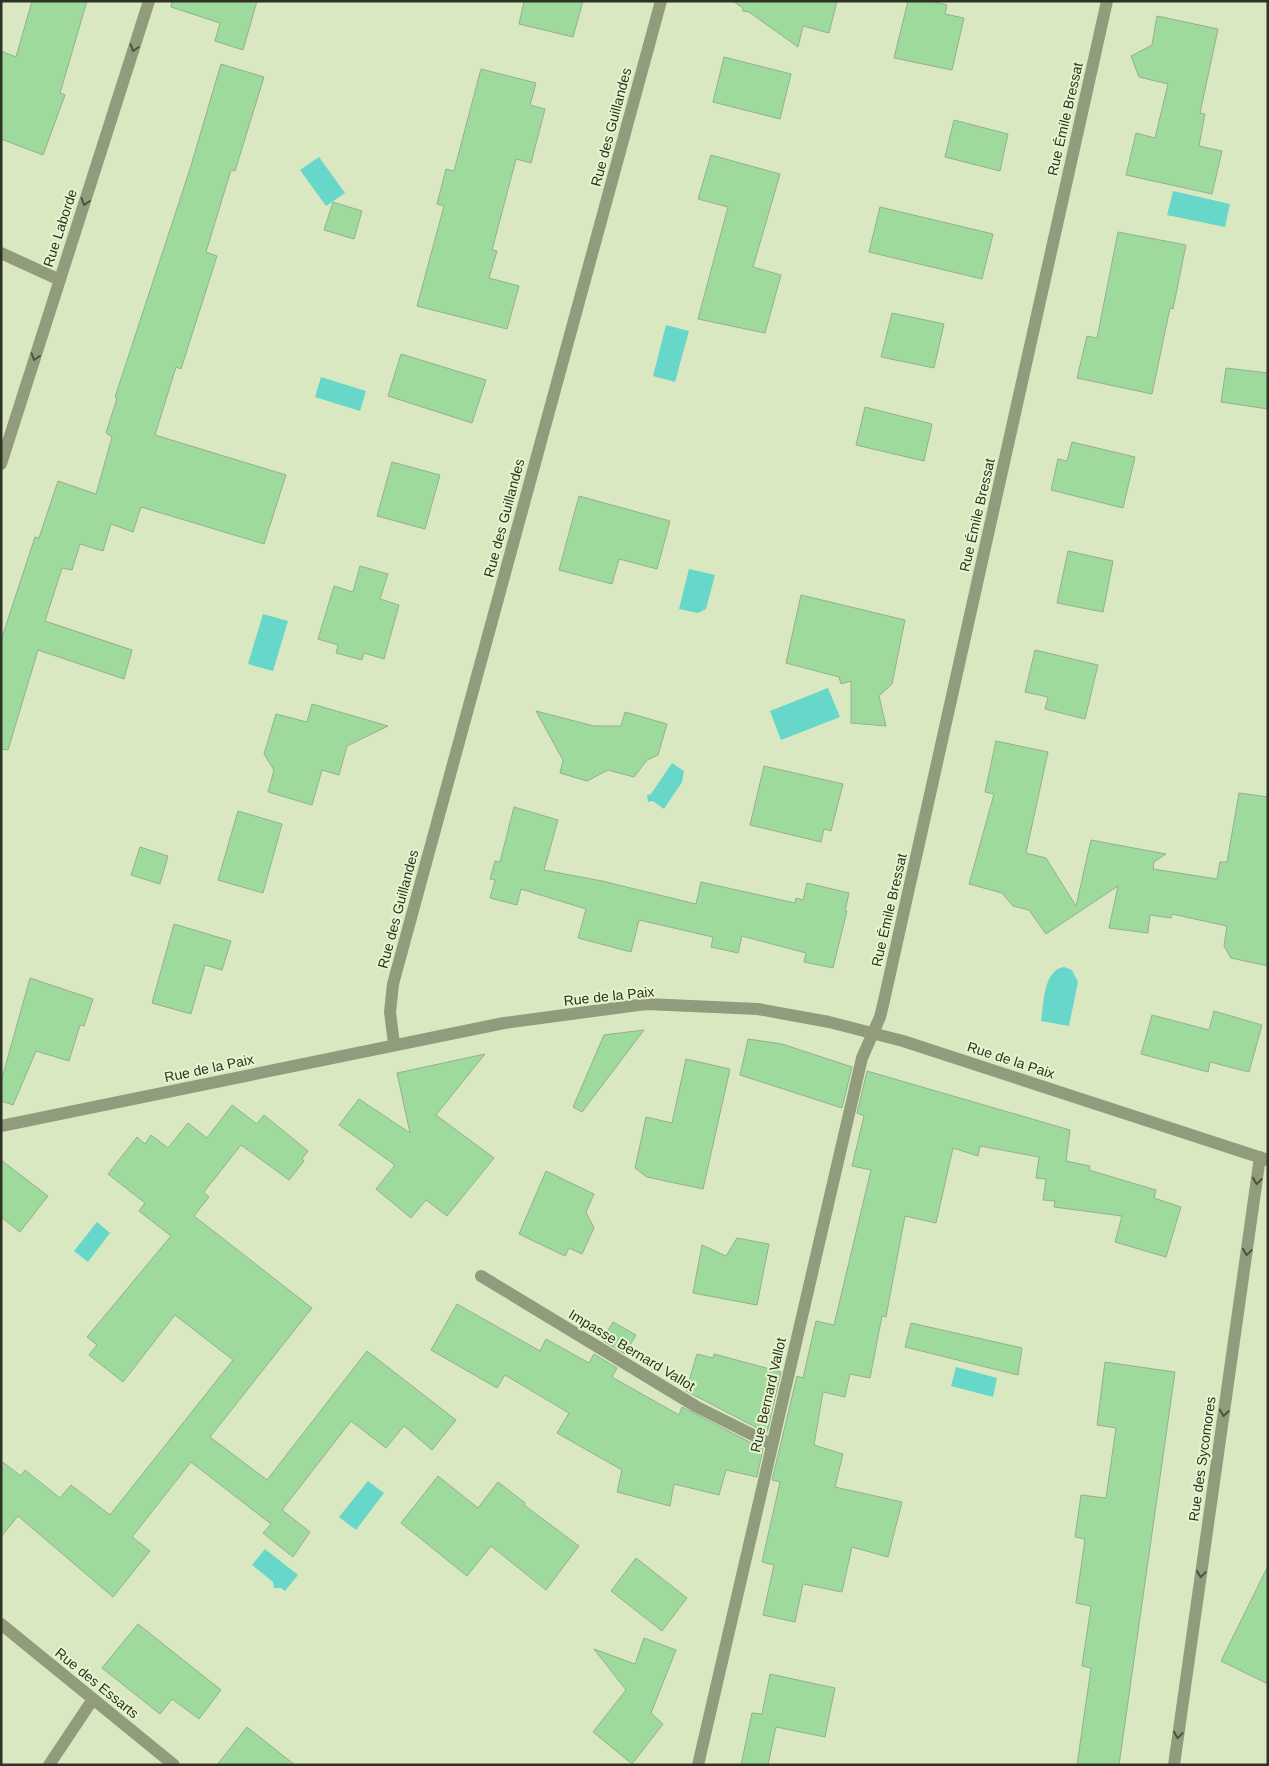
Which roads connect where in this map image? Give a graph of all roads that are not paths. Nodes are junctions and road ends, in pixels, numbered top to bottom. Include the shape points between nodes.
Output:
1 (149, 1) edge
2 (661, 1) edge
3 (1106, 2) edge
4 (1, 252) edge
5 (60, 280) junction
6 (1, 464) edge
7 (872, 1033) junction
8 (394, 1044) junction
9 (1, 1126) edge
10 (1264, 1158) edge
11 (481, 1276) dead end
12 (771, 1444) junction
13 (1, 1624) edge
14 (93, 1699) junction
15 (49, 1765) edge
16 (174, 1765) edge
17 (698, 1765) edge
18 (1174, 1765) edge

1 -> 5 street, Rue Laborde
2 - 8 street, Rue des Guillandes via 393,984 390,1012
3 - 7 street, Rue Émile Bressat via 883,1005
4 - 5 street
5 -> 6 street, Rue Laborde
7 - 8 street, Rue de la Paix via 758,1009 646,1004 504,1023
7 - 10 street, Rue de la Paix
7 - 12 street, Rue Bernard Vallot via 862,1058
8 - 9 street, Rue de la Paix
10 -> 18 street, Rue des Sycomores
11 - 12 street, Impasse Bernard Vallot via 697,1406
12 - 17 street, Rue Bernard Vallot
13 - 14 street, Rue des Essarts
14 - 15 street
14 - 16 street, Rue des Essarts

